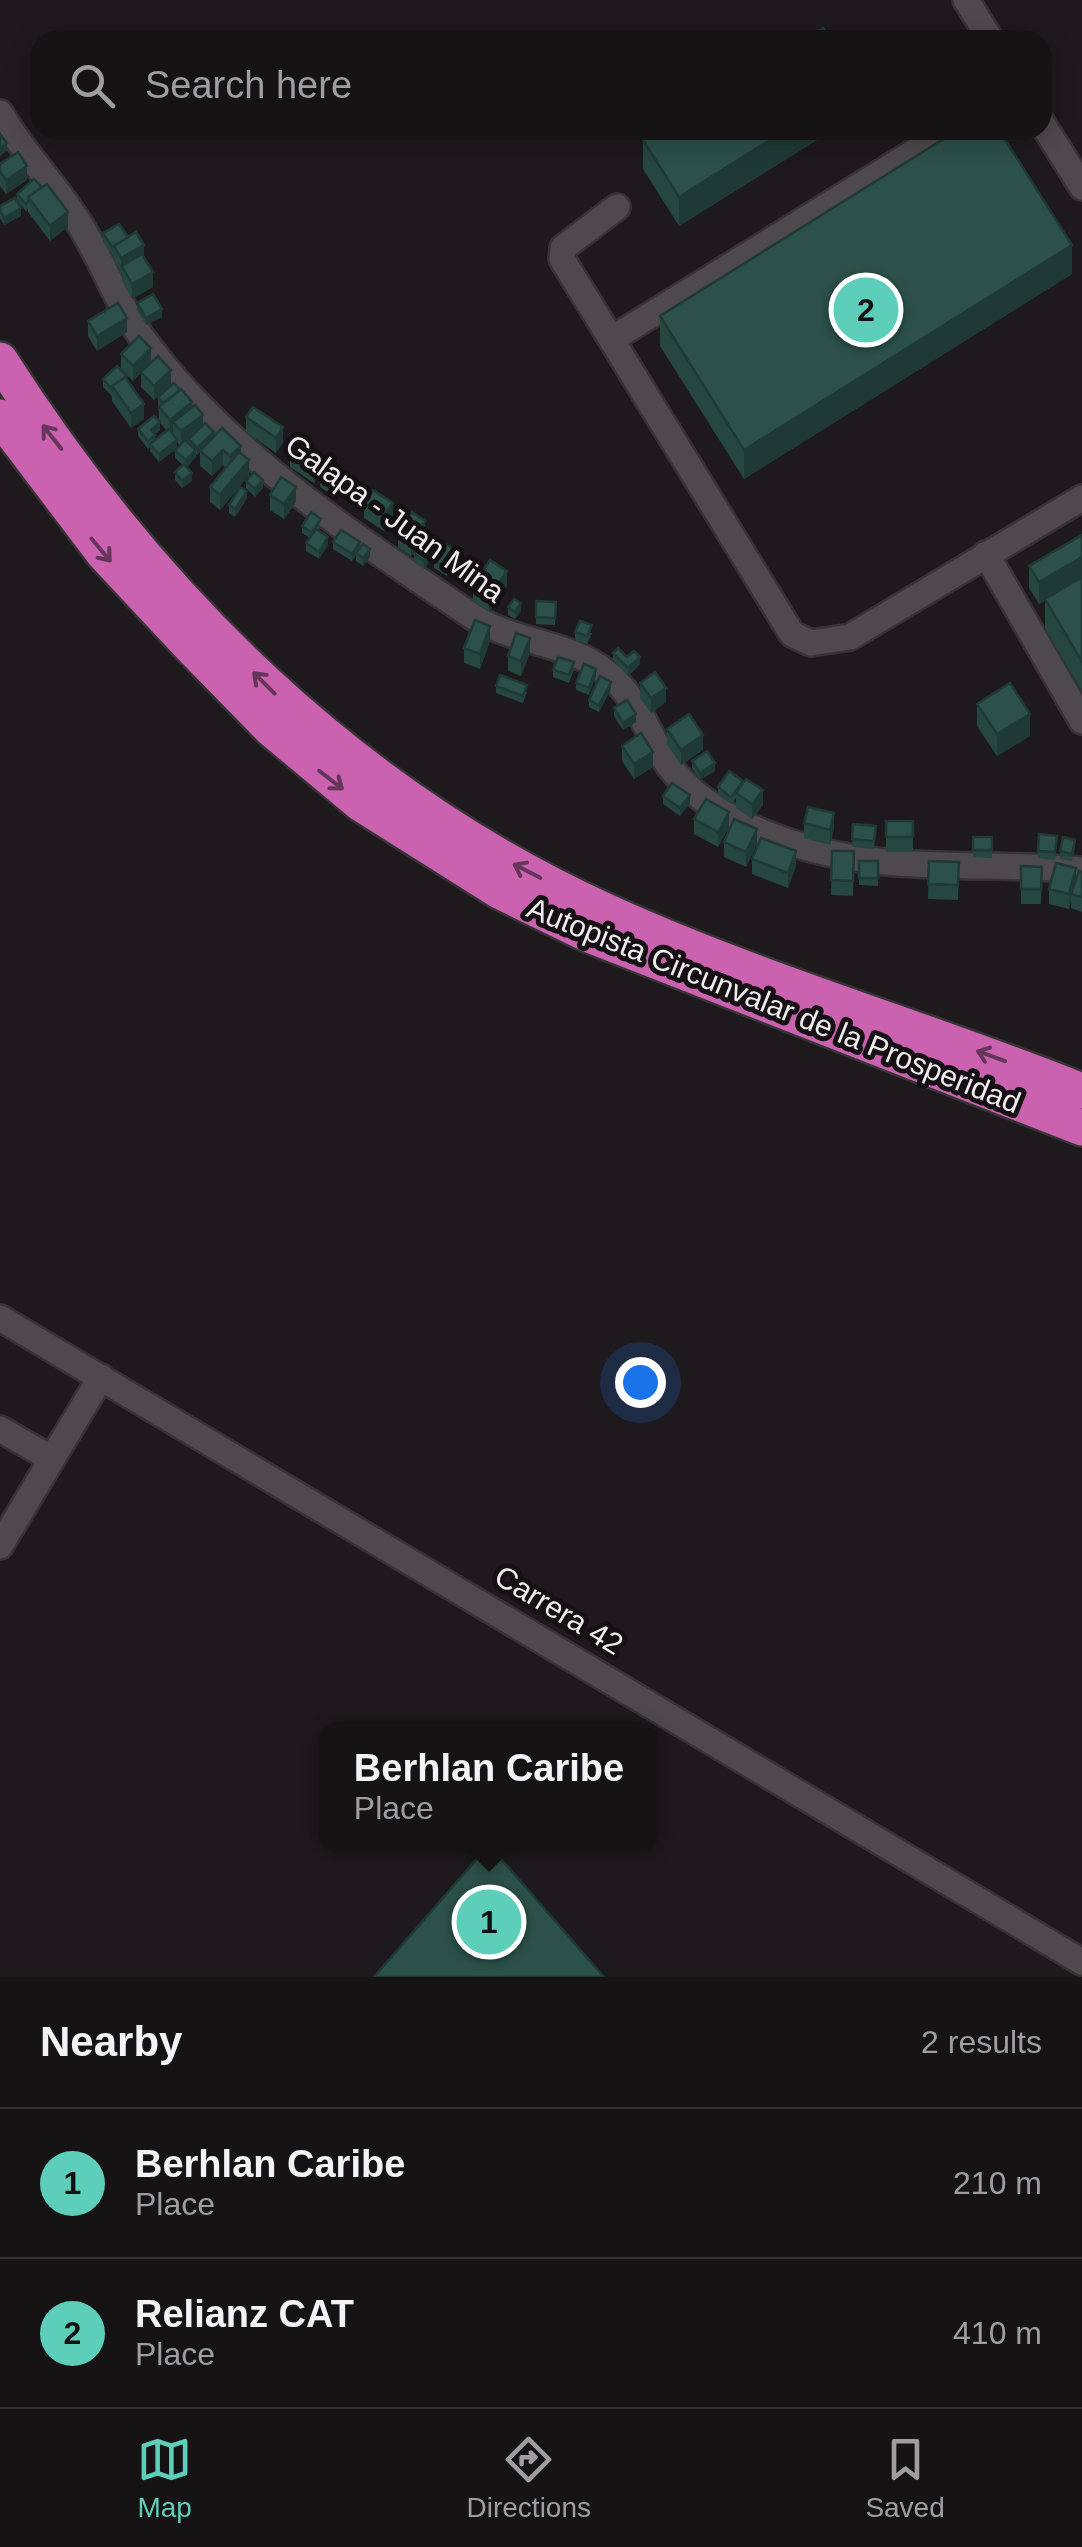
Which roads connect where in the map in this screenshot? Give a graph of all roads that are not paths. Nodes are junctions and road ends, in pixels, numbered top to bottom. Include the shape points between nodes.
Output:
1 (966, 0) edge
2 (985, 30) edge
3 (0, 113) edge
4 (1052, 139) edge
5 (934, 140) edge
6 (1082, 187) edge
7 (617, 207) dead end
8 (612, 340) junction
9 (0, 360) edge
10 (0, 417) edge
11 (1082, 498) edge
12 (986, 554) junction
13 (1082, 720) edge
14 (1082, 870) edge
15 (1082, 1087) edge
16 (1082, 1130) edge
17 (0, 1318) edge
18 (101, 1377) junction
19 (0, 1429) edge
20 (52, 1460) junction
21 (1, 1541) edge
22 (1082, 1962) edge

1 - 2 street
3 - 14 street, Galapa - Juan Mina via 102,257 141,337 241,444 308,501 474,618 605,670 629,695 682,783 716,808 834,856 915,866
4 - 6 street
5 - 8 street
7 - 8 street via 560,254
8 - 12 street via 792,634 812,642 850,637
15 -> 9 highway, Autopista Circunvalar de la Prosperidad via 700,952 604,910 513,864 376,777 288,707 208,626 125,532
10 -> 16 highway, Autopista Circunvalar de la Prosperidad via 164,619 271,729 362,804 499,891 589,935
11 - 12 street
12 - 13 street
17 - 18 street, Carrera 42
18 - 20 street
18 - 22 street, Carrera 42
19 - 20 street
20 - 21 street

